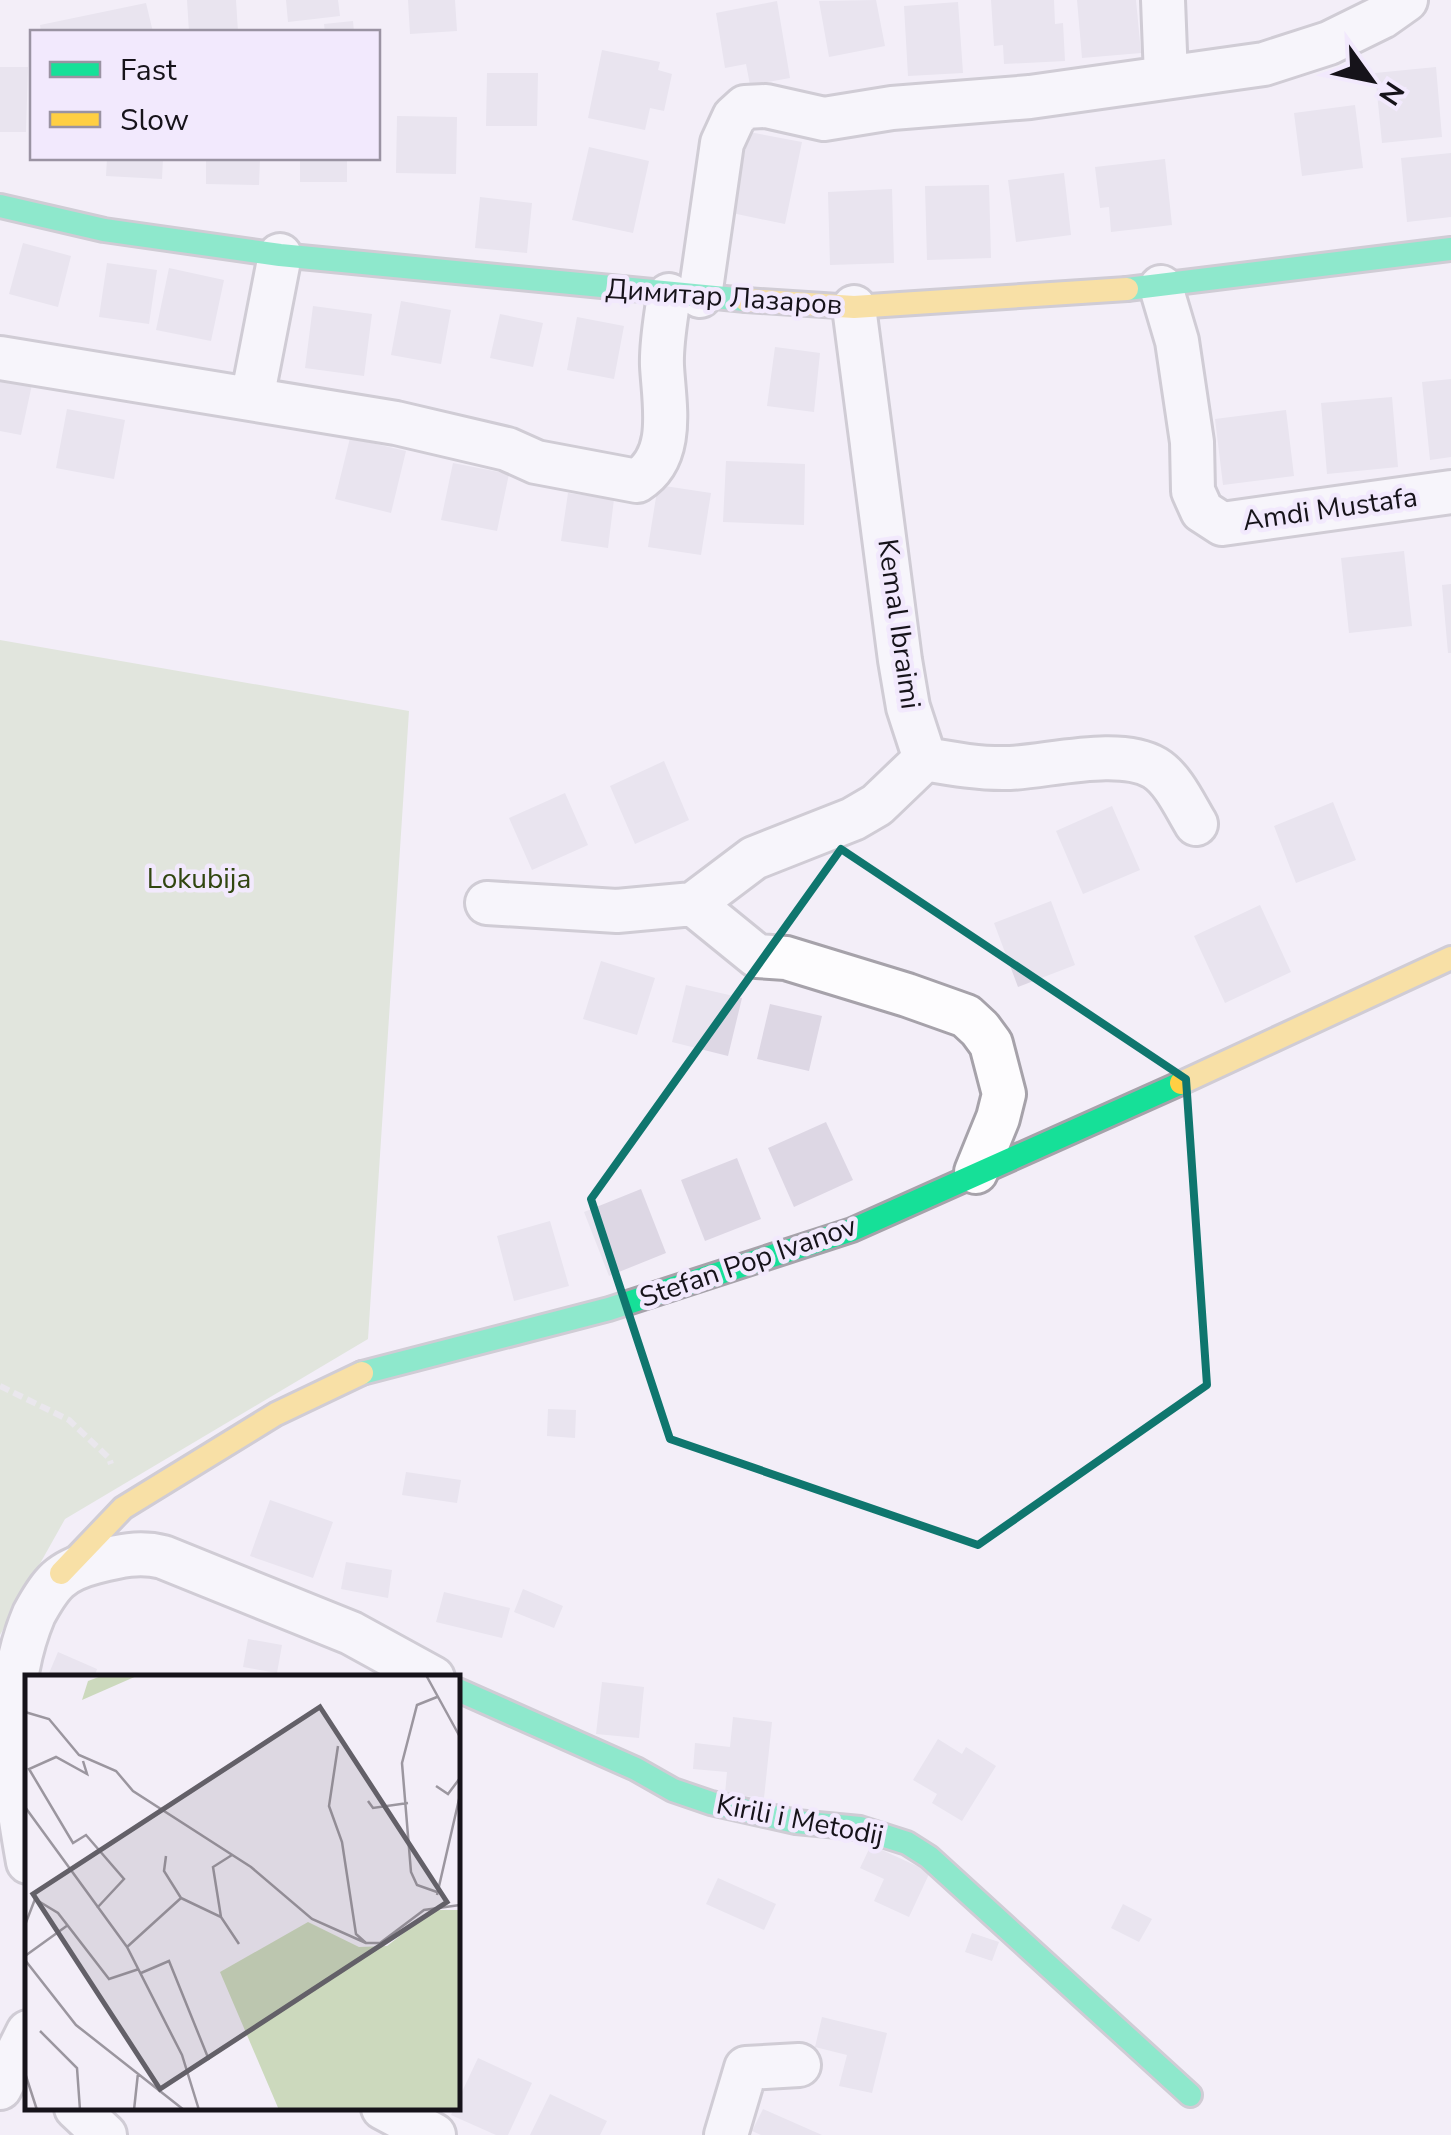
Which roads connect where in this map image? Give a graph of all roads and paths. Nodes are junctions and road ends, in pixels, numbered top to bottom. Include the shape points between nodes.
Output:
1 (1163, 0) edge
2 (1406, 0) edge
3 (1166, 77) junction
4 (0, 206) edge
5 (1451, 249) edge
6 (280, 254) junction
7 (1161, 287) junction
8 (684, 296) junction
9 (854, 308) junction
10 (0, 358) edge
11 (252, 399) junction
12 (1451, 492) edge
13 (926, 760) junction
14 (1196, 824) dead end
15 (488, 903) dead end
16 (693, 904) junction
17 (1451, 958) edge
18 (976, 1172) junction
19 (0, 1386) edge
20 (123, 1508) junction
21 (61, 1573) junction
22 (428, 1675) edge
23 (460, 1691) edge
24 (25, 1844) edge
25 (800, 2066) dead end
26 (1190, 2095) dead end
27 (387, 2110) edge
28 (434, 2135) edge
29 (726, 2135) edge

1 - 3 street
2 - 3 street via 1329,43 1264,64
3 - 8 street via 824,119 746,107 722,143
4 - 6 street, Димитар Лазаров via 104,230
5 - 7 street, Димитар Лазаров
6 - 8 street, Димитар Лазаров
6 - 11 street
7 - 9 street, Димитар Лазаров
7 - 12 street, Amdi Mustafa via 1177,341 1193,490 1202,511 1222,524
8 - 9 street, Димитар Лазаров
8 - 11 street via 662,364 666,422 660,450 637,481 536,462 396,423
9 - 13 street, Kemal Ibraimi via 900,660
10 - 11 street
13 - 14 street via 1006,768 1126,758 1166,778
13 - 16 street via 853,820 754,858
15 - 16 street via 617,911
16 - 18 street via 757,956 786,958 907,995 966,1016 980,1029 991,1044 1004,1094
17 - 18 street, Stefan Pop Ivanov
18 - 20 street, Stefan Pop Ivanov via 852,1230 666,1291 372,1368 276,1414
19 - 20 path via 70,1420 109,1458
20 - 21 street, Stefan Pop Ivanov
21 - 22 street via 123,1555 163,1558 351,1633
21 - 24 street via 18,1643 8,1689 9,1746
23 - 26 street, Kirili i Metodij via 711,1803 860,1828 906,1843 959,1883
25 - 29 street via 746,2068
27 - 28 street

